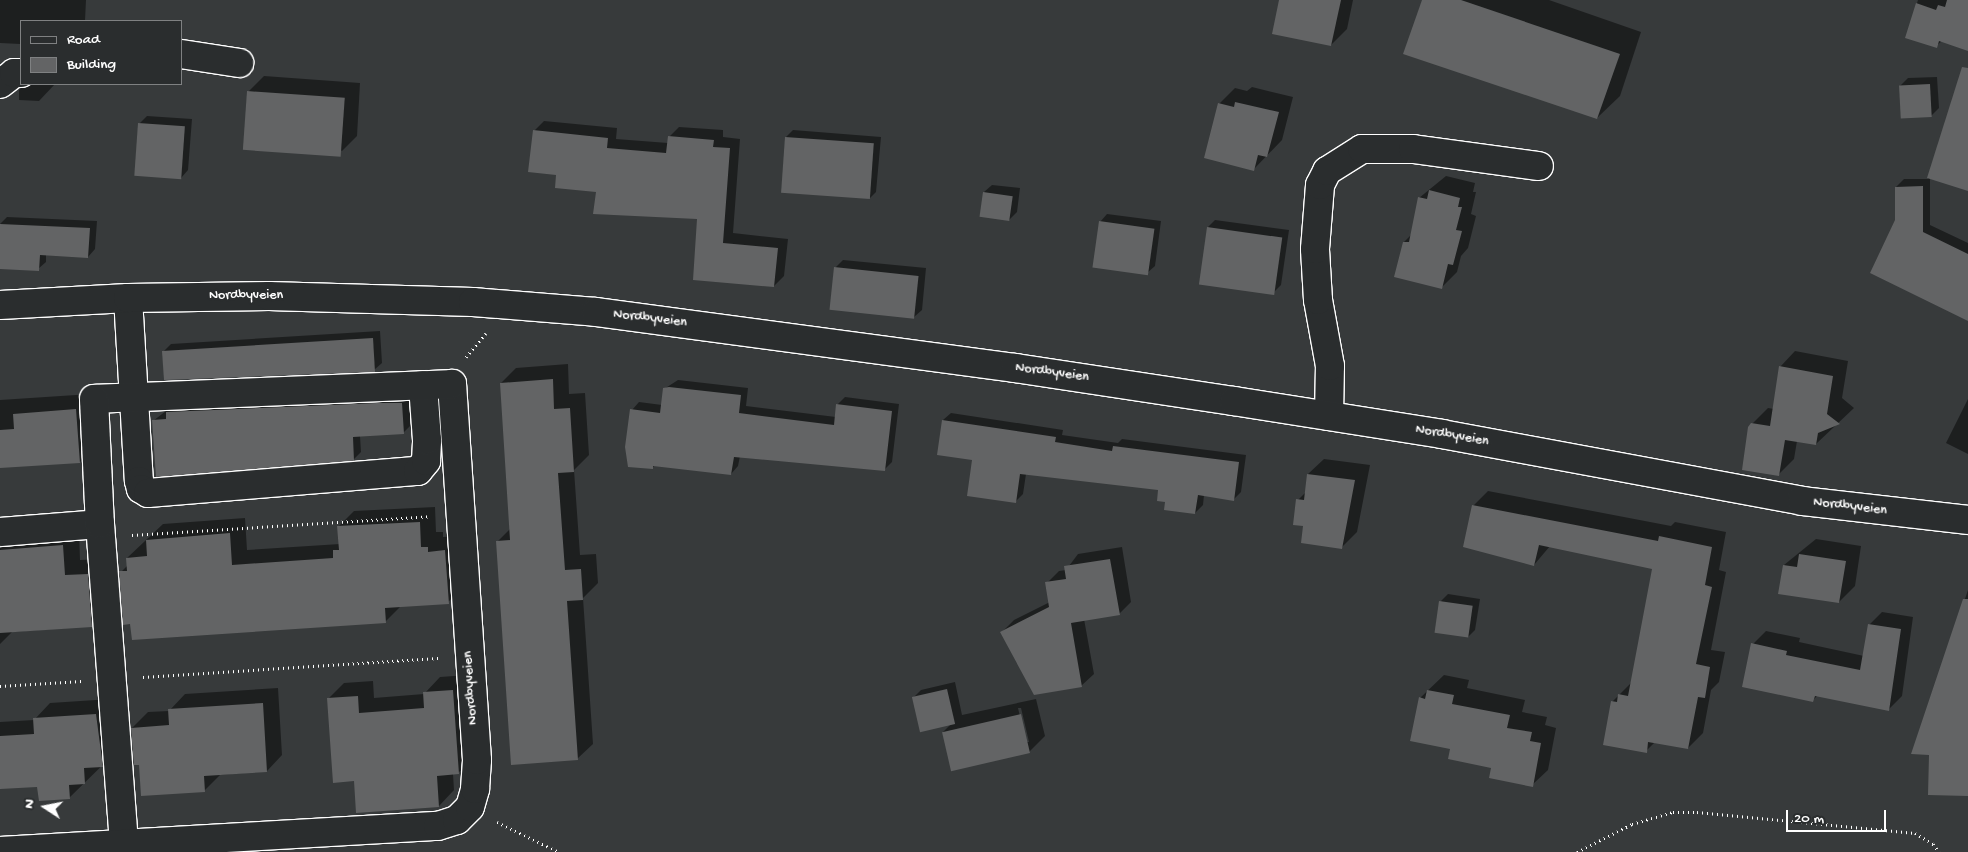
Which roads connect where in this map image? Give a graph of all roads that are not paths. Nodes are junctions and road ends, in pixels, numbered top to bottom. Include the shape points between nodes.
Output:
1 (182, 54) edge
2 (239, 63) dead end
3 (20, 73) edge
4 (0, 84) edge
5 (1539, 166) dead end
6 (128, 298) junction
7 (0, 305) edge
8 (423, 385) junction
9 (133, 396) junction
10 (1328, 416) junction
11 (1968, 520) edge
12 (101, 531) junction
13 (0, 532) edge
14 (124, 843) junction
15 (0, 852) edge

1 - 2 main road
3 - 4 main road via 14,73
5 - 10 main road via 1413,149 1362,149 1327,171 1320,185 1315,250 1318,300 1330,366
6 - 7 main road, Nordbyveien
6 - 9 main road
6 - 10 main road, Nordbyveien via 269,296 407,299 596,312 1015,368
8 - 9 main road, Nordbyveien
8 - 9 main road via 426,461 418,471 159,494 141,489
8 - 14 main road, Nordbyveien via 452,384 458,514 477,760 470,807 457,820 438,826
9 - 12 main road, Nordbyveien via 94,399
10 - 11 main road, Nordbyveien via 1802,501
12 - 13 main road
12 - 14 main road, Nordbyveien
14 - 15 main road

